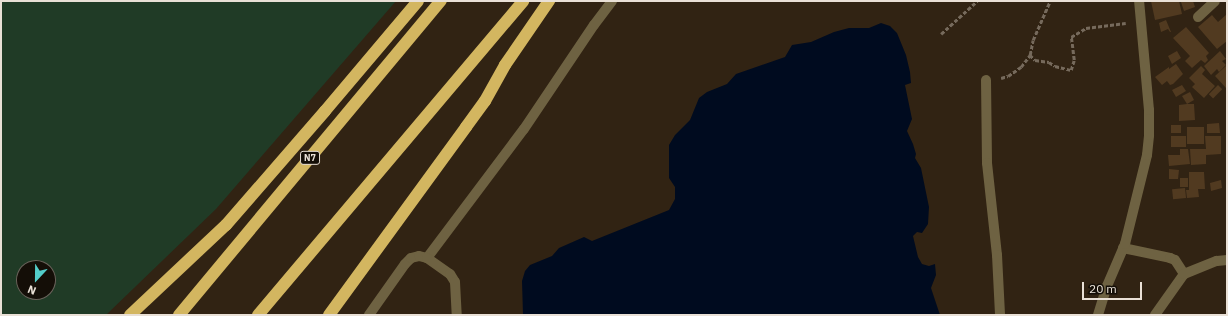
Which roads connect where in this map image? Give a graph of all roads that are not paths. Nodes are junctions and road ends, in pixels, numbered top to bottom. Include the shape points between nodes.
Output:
1 (418, 1) edge
2 (441, 1) edge
3 (523, 1) edge
4 (549, 1) edge
5 (612, 1) edge
6 (1139, 1) edge
7 (1215, 1) edge
8 (1198, 17) dead end
9 (986, 80) road end
10 (1123, 248) junction
11 (427, 258) junction
12 (1227, 260) edge
13 (1184, 274) junction
14 (130, 315) edge
15 (179, 315) edge
16 (258, 315) edge
17 (329, 315) edge
18 (369, 315) edge
19 (457, 315) edge
20 (1000, 315) edge
21 (1098, 315) edge
22 (1155, 315) edge

1 - 14 highway via 226,224
2 - 15 highway, N7
3 - 16 highway
4 - 17 highway via 466,127
5 - 11 street via 524,129
6 - 10 street via 1149,135 1143,172
7 - 8 street
9 - 20 street via 988,163
10 - 13 street via 1175,260
10 - 21 street
11 - 18 street via 411,258
11 - 19 street via 450,274 455,282
12 - 13 street via 1217,261
13 - 22 street

